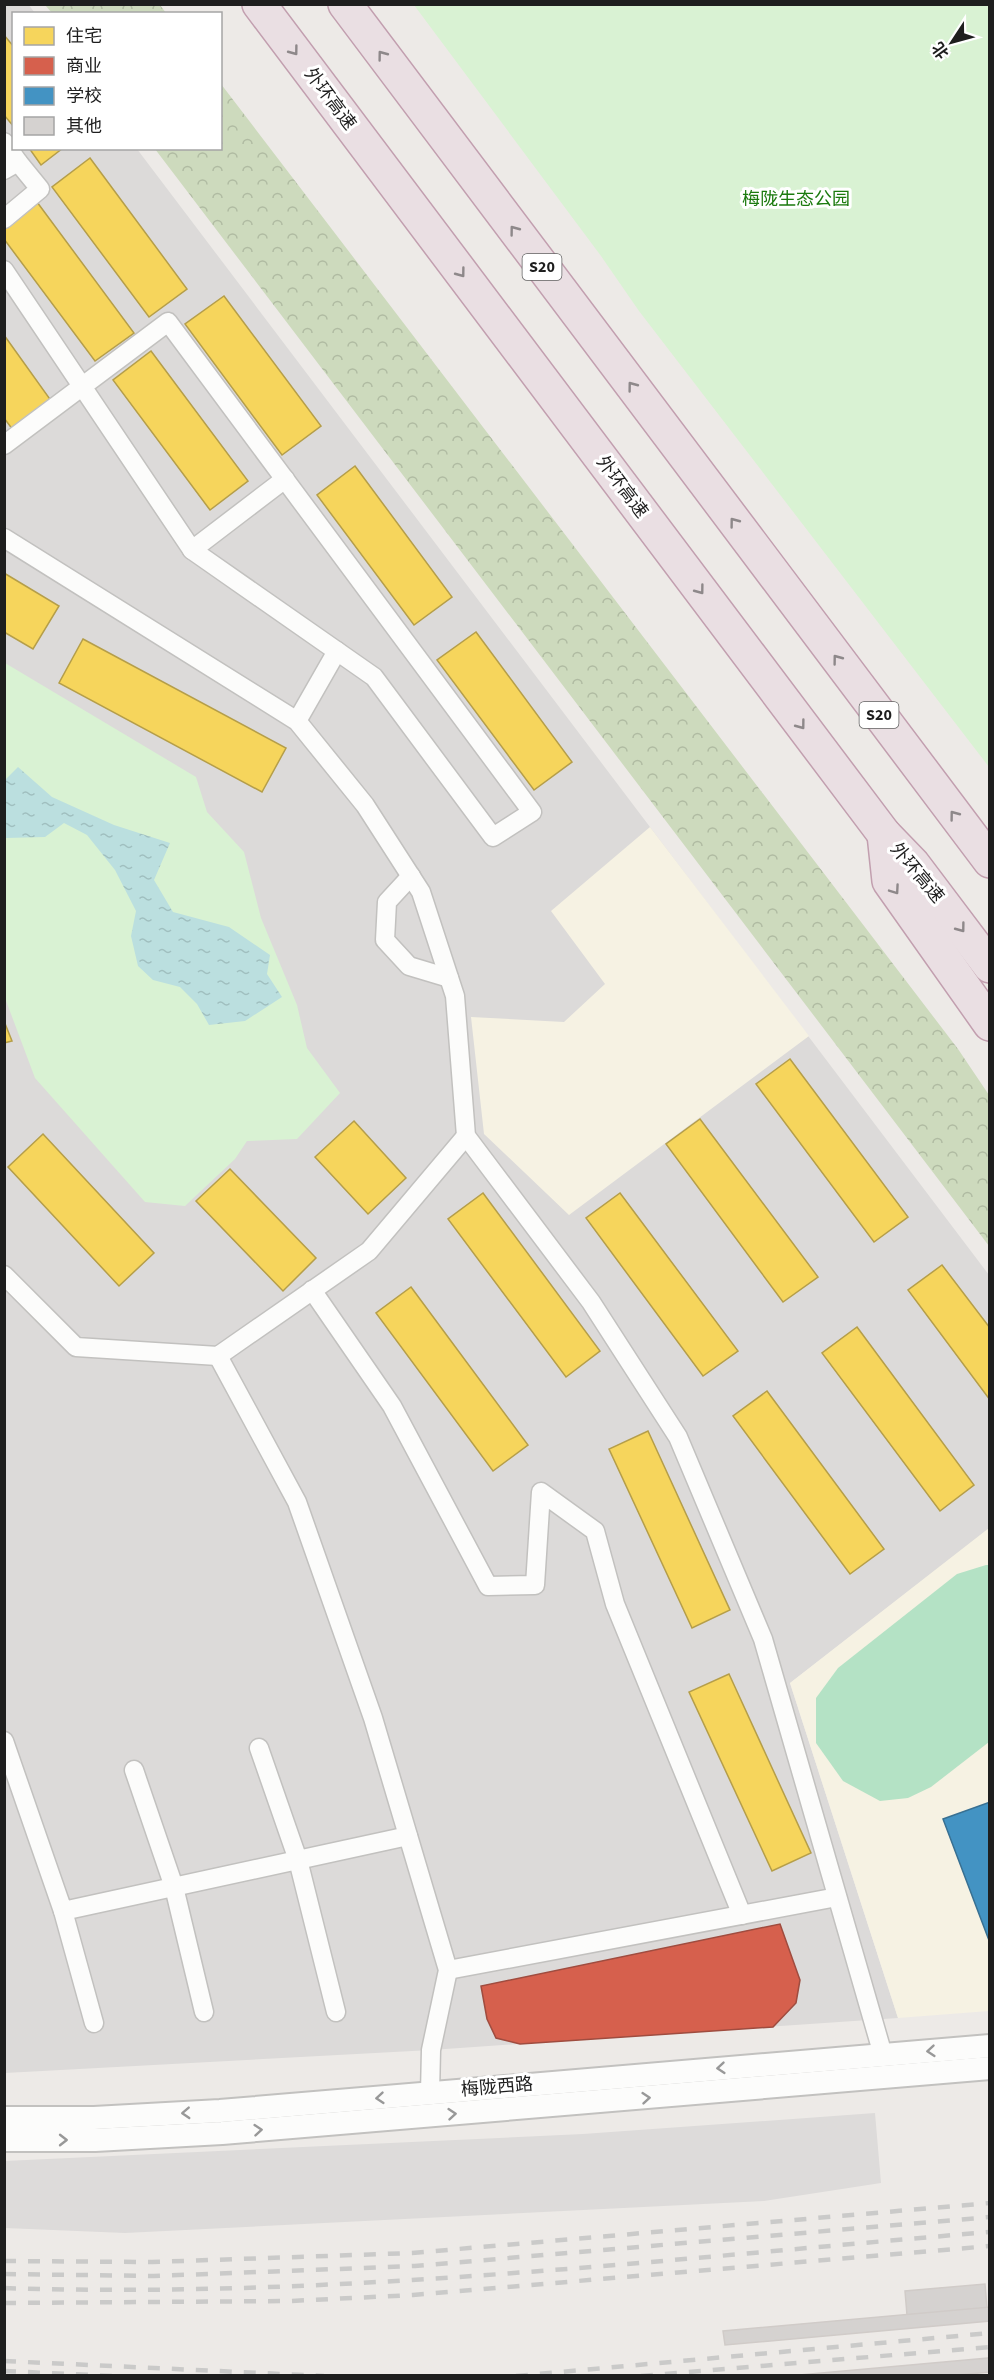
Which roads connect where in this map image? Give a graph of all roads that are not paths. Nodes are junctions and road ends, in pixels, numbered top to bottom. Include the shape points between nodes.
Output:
1 (259, 4) edge
2 (345, 4) edge
3 (4, 142) edge
4 (11, 166) edge
5 (4, 219) edge
6 (4, 270) edge
7 (82, 386) junction
8 (4, 445) edge
9 (285, 479) junction
10 (4, 538) edge
11 (192, 550) junction
12 (337, 651) junction
13 (297, 721) junction
14 (884, 834) junction
15 (990, 861) edge
16 (411, 876) junction
17 (990, 966) edge
18 (449, 978) junction
19 (990, 1024) edge
20 (466, 1136) junction
21 (4, 1275) edge
22 (312, 1290) junction
23 (218, 1356) junction
24 (4, 1742) edge
25 (259, 1748) dead end
26 (134, 1770) dead end
27 (408, 1836) junction
28 (298, 1860) junction
29 (174, 1887) junction
30 (837, 1897) junction
31 (63, 1911) junction
32 (742, 1915) junction
33 (448, 1970) junction
34 (204, 2012) dead end
35 (336, 2012) dead end
36 (94, 2023) dead end
37 (990, 2046) edge
38 (883, 2055) junction
39 (990, 2068) edge
40 (430, 2093) junction
41 (4, 2118) edge
42 (4, 2140) edge

1 -> 14 highway, 外环高速
15 -> 2 highway, S20
3 - 4 street
4 - 5 street via 40,189
6 - 7 street
7 - 8 street
7 - 9 street via 168,322
7 - 11 street
9 - 11 street
9 - 12 street via 532,812 493,837 374,676
10 - 13 street
11 - 12 street
12 - 13 street
13 - 16 street via 365,805
14 -> 17 highway, 外环高速 via 913,864
14 -> 19 highway via 889,881
16 - 18 street via 421,892
16 - 18 street via 387,902 385,940 409,966
18 - 20 street via 455,996
20 - 22 street via 369,1251
20 - 30 street via 591,1302 678,1437 763,1639
21 - 23 street via 76,1347
22 - 23 street
22 - 32 street via 392,1406 488,1586 535,1585 541,1492 595,1531 615,1604
23 - 27 street via 297,1502 372,1718
24 - 31 street
25 - 28 street
26 - 29 street
27 - 28 street
27 - 33 street
28 - 29 street
28 - 35 street
29 - 31 street
29 - 34 street
30 - 32 street
30 - 38 street
31 - 36 street
32 - 33 street
33 - 40 street via 431,2050
37 -> 38 street, 梅陇西路
38 -> 40 street, 梅陇西路
42 -> 39 street, 梅陇西路 via 222,2133
40 -> 41 street, 梅陇西路 via 220,2111

